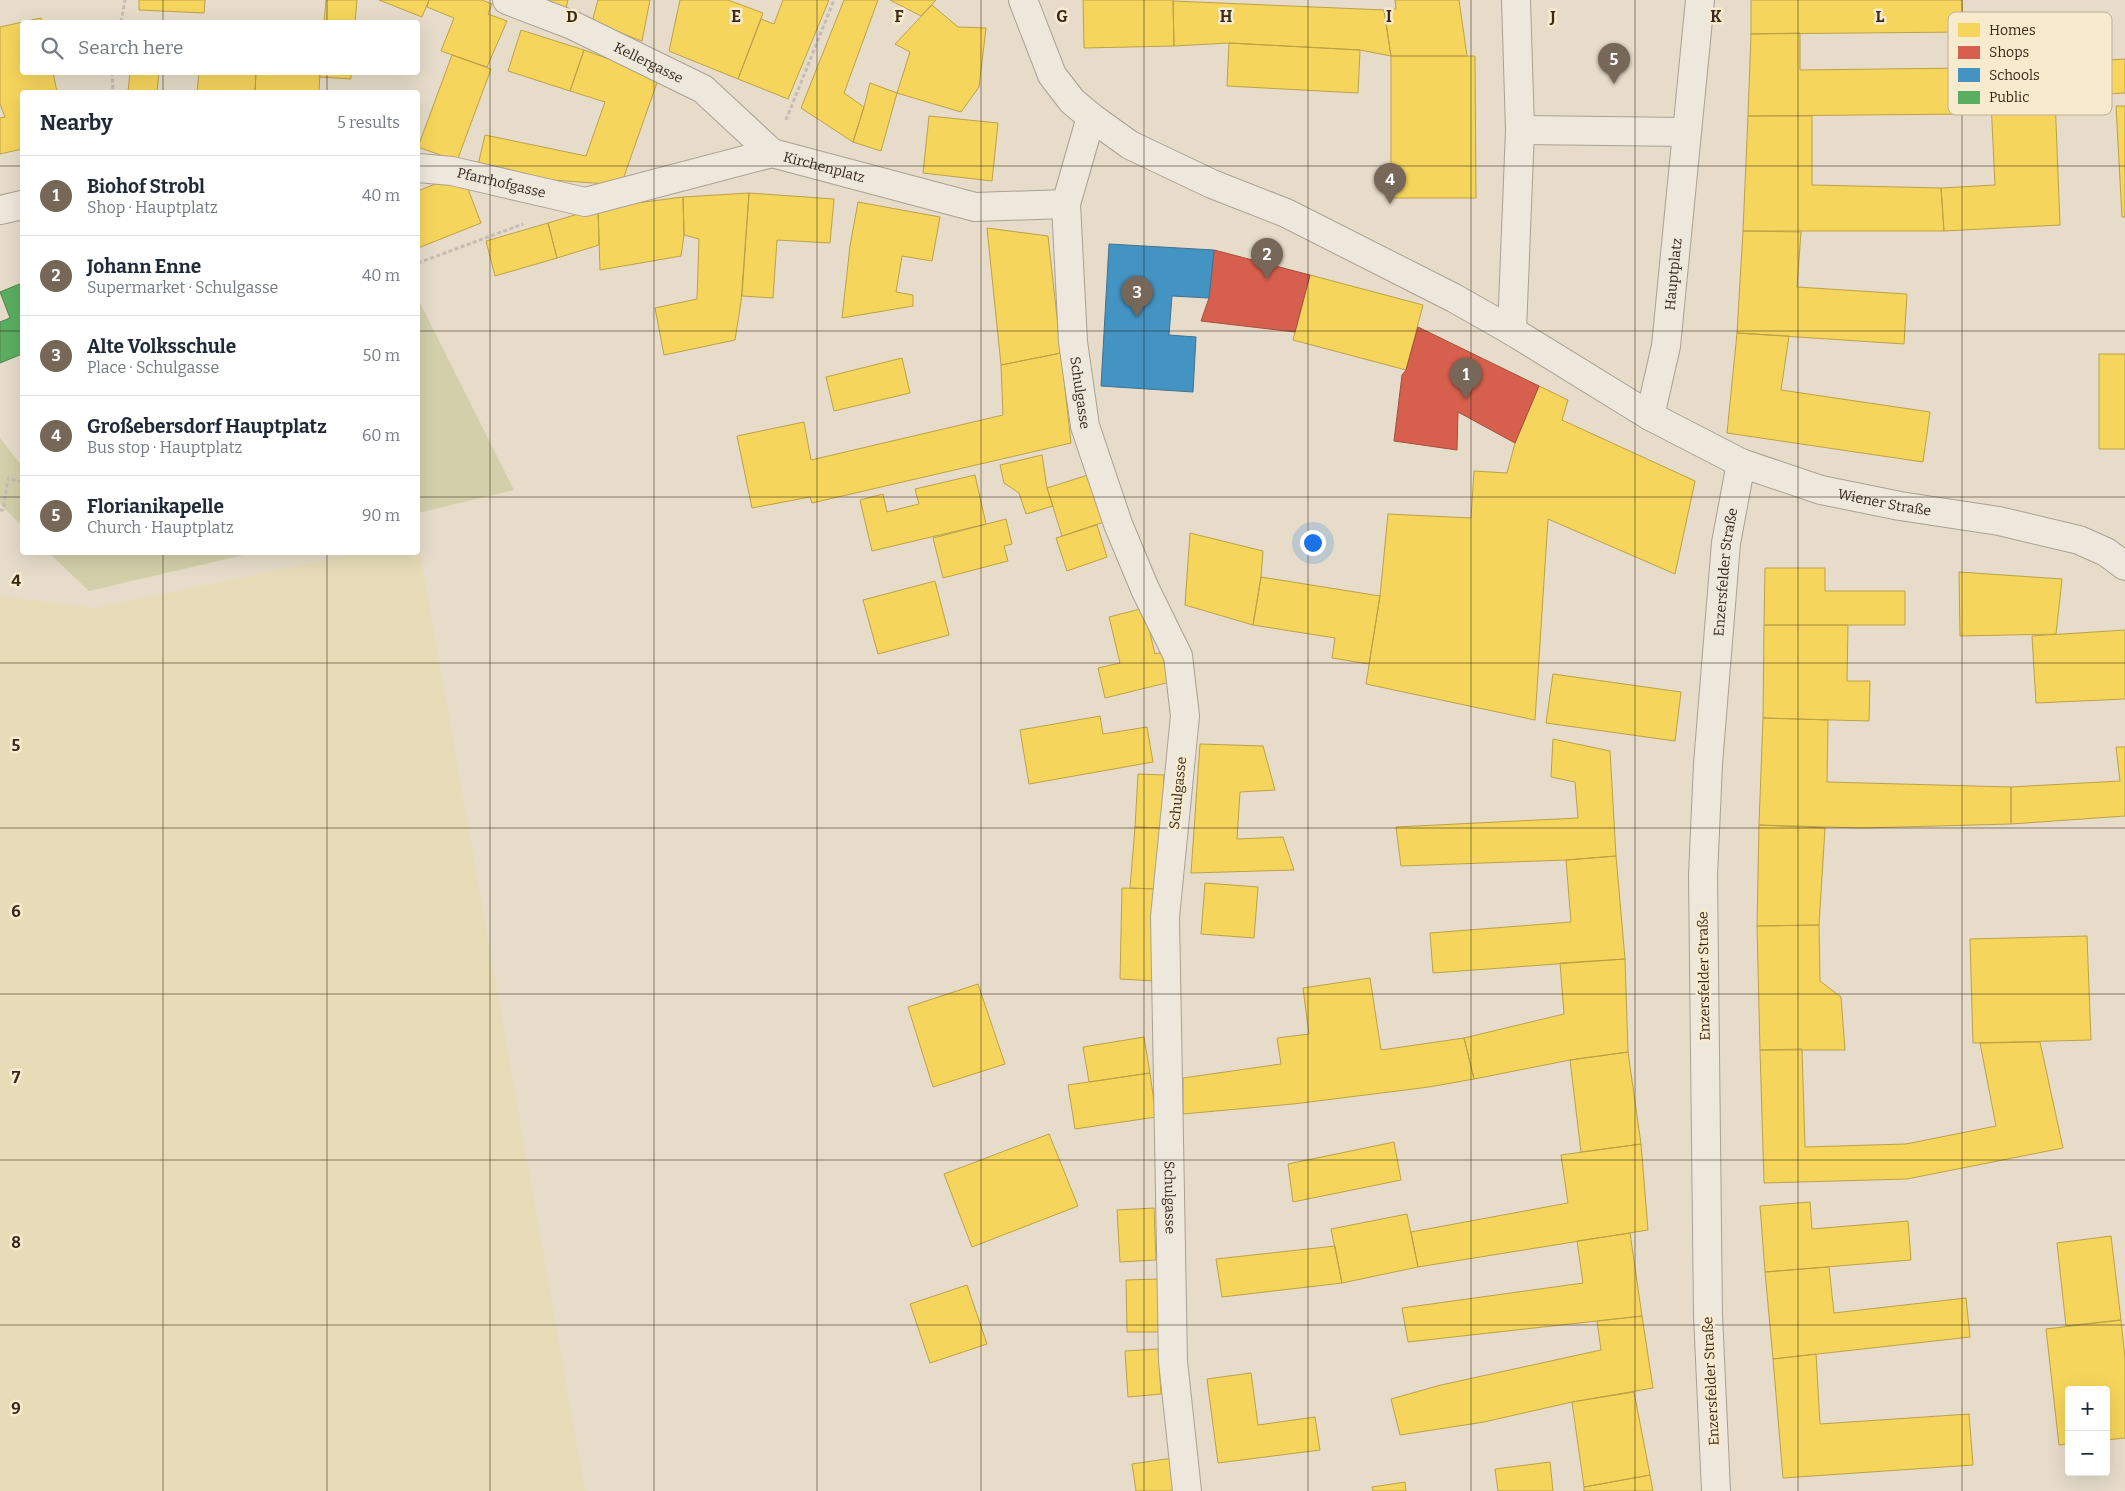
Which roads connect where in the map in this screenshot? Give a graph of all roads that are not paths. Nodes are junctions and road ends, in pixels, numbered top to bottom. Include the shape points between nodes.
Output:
1 (507, 0) edge
2 (1023, 0) edge
3 (1516, 0) edge
4 (1700, 0) edge
5 (1091, 117) junction
6 (1520, 130) junction
7 (1686, 132) junction
8 (772, 153) junction
9 (420, 168) edge
10 (585, 202) joint
11 (1066, 204) junction
12 (20, 205) edge
13 (0, 210) edge
14 (1512, 331) junction
15 (1650, 416) junction
16 (1741, 463) junction
17 (2125, 566) edge
18 (1187, 1491) edge
19 (1716, 1491) edge

1 - 8 street, Kellergasse via 572,25 703,89
2 - 5 street, Wiener Straße via 1052,75 1072,101
3 - 6 street
4 - 7 street, Hauptplatz
5 - 11 street, Schulgasse
5 - 14 street, Wiener Straße via 1130,145 1212,184 1286,213
6 - 7 street
6 - 14 street
7 - 15 street, Hauptplatz via 1666,346
8 - 10 street, Kirchenplatz
8 - 11 street, Kirchenplatz via 975,207
9 - 10 street, Pfarrhofgasse via 452,171
11 - 18 street, Schulgasse via 1073,342 1085,426 1118,524 1178,656 1185,716 1165,917 1173,1361
12 - 13 street
14 - 15 street, Wiener Straße
15 - 16 street, Wiener Straße
16 - 17 street, Wiener Straße via 1821,490 1999,521 2079,540 2106,552
16 - 19 street, Enzersfelder Straße via 1726,544 1708,764 1704,876 1708,1315

